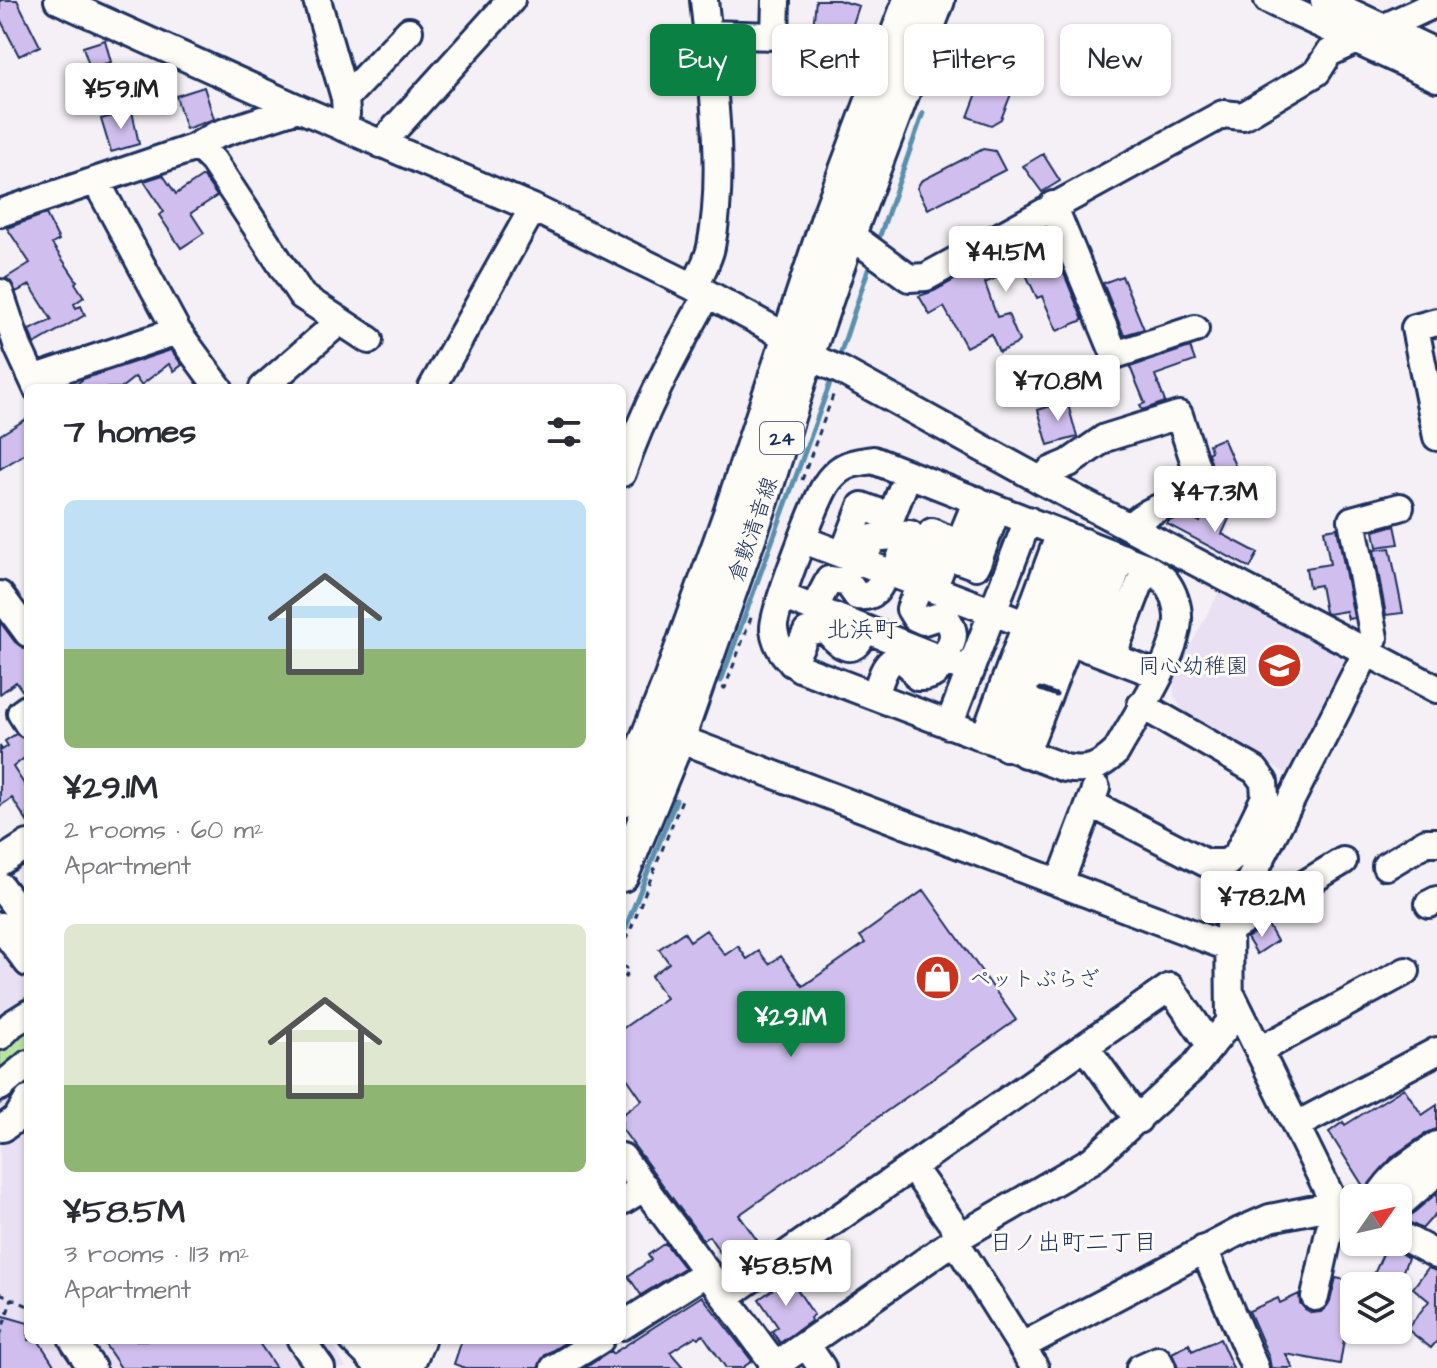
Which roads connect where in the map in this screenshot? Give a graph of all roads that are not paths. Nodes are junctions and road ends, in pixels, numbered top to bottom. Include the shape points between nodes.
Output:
1 (58, 0) edge
2 (317, 0) edge
3 (511, 0) edge
4 (704, 0) edge
5 (776, 0) edge
6 (910, 0) edge
7 (938, 0) edge
8 (1268, 0) edge
9 (1324, 0) edge
10 (1437, 3) edge
11 (707, 24) edge
12 (1384, 28) junction
13 (409, 31) dead end
14 (756, 35) edge
15 (1356, 40) junction
16 (1437, 53) edge
17 (1437, 78) edge
18 (712, 96) edge
19 (298, 108) junction
20 (344, 115) junction
21 (386, 137) junction
22 (193, 148) junction
23 (96, 181) junction
24 (1053, 205) junction
25 (533, 208) junction
26 (0, 213) edge
27 (856, 239) junction
28 (700, 284) junction
29 (0, 293) edge
30 (340, 321) junction
31 (1437, 322) edge
32 (1195, 329) dead end
33 (177, 331) junction
34 (369, 340) dead end
35 (810, 355) junction
36 (35, 384) edge
37 (216, 384) edge
38 (268, 384) edge
39 (434, 384) edge
40 (1437, 437) edge
41 (626, 462) edge
42 (908, 474) junction
43 (1046, 475) junction
44 (987, 504) junction
45 (1400, 507) dead end
46 (1028, 520) junction
47 (1134, 522) junction
48 (804, 540) junction
49 (1092, 546) junction
50 (852, 559) junction
51 (1146, 567) junction
52 (909, 580) junction
53 (784, 591) junction
54 (0, 595) edge
55 (819, 599) junction
56 (993, 613) junction
57 (1025, 625) junction
58 (24, 628) edge
59 (865, 629) junction
60 (1080, 646) junction
61 (1369, 647) junction
62 (946, 654) junction
63 (792, 663) junction
64 (974, 665) junction
65 (1159, 675) junction
66 (1437, 689) edge
67 (875, 696) junction
68 (1141, 705) junction
69 (949, 725) junction
70 (665, 734) junction
71 (1005, 746) junction
72 (1097, 768) junction
73 (626, 794) edge
74 (1090, 803) junction
75 (1437, 842) edge
76 (24, 847) edge
77 (1343, 861) dead end
78 (0, 862) edge
79 (626, 862) edge
80 (1386, 866) dead end
81 (1060, 882) junction
82 (0, 886) edge
83 (24, 918) edge
84 (0, 926) edge
85 (1229, 938) junction
86 (24, 958) edge
87 (1406, 971) dead end
88 (1230, 992) junction
89 (24, 1017) edge
90 (0, 1036) edge
91 (1085, 1046) junction
92 (1211, 1046) junction
93 (1260, 1050) junction
94 (1437, 1051) edge
95 (24, 1067) edge
96 (0, 1087) edge
97 (24, 1107) edge
98 (1138, 1120) junction
99 (1297, 1125) junction
100 (19, 1128) edge
101 (1437, 1145) edge
102 (912, 1167) junction
103 (626, 1169) edge
104 (1437, 1172) edge
105 (1390, 1184) edge
106 (634, 1194) edge
107 (1412, 1194) edge
108 (1340, 1200) edge
109 (1340, 1210) edge
110 (1340, 1224) edge
111 (958, 1238) junction
112 (1412, 1242) edge
113 (1204, 1249) junction
114 (1437, 1255) edge
115 (700, 1276) junction
116 (725, 1297) junction
117 (1315, 1297) dead end
118 (626, 1323) edge
119 (76, 1344) edge
120 (304, 1344) edge
121 (357, 1344) edge
122 (389, 1344) edge
123 (416, 1344) edge
124 (593, 1344) edge
125 (806, 1344) junction
126 (1028, 1357) edge
127 (774, 1367) edge
128 (92, 1368) edge
129 (321, 1368) edge
130 (380, 1368) edge
131 (406, 1368) edge
132 (554, 1368) edge
133 (822, 1368) edge
134 (1140, 1368) edge
135 (1162, 1368) edge
136 (1255, 1368) edge

1 - 19 street
2 - 20 street
3 - 21 street
4 - 11 street
5 - 14 street via 775,36
6 - 27 main road, 倉敷清音線 / 24
7 - 27 main road, 倉敷清音線 / 24
8 - 15 street
9 - 12 street
10 - 12 street
12 - 15 street
12 - 16 street
13 - 20 street
15 - 17 street
15 - 24 street via 1329,53 1317,72 1243,116 1223,114
18 - 28 street via 716,192 710,252
19 - 20 street
19 - 22 street
20 - 21 street
21 - 25 street
22 - 23 street
22 - 30 street via 213,161 302,296
23 - 26 street
23 - 33 street
24 - 27 street via 926,277 909,278
24 - 32 street via 1115,355
25 - 28 street
25 - 39 street
27 - 35 main road, 倉敷清音線 / 24
28 - 35 street
28 - 41 street via 687,331
29 - 36 street
30 - 34 street
30 - 38 street
31 - 40 street via 1415,328
33 - 36 street
33 - 37 street
35 - 43 street
35 - 70 main road, 倉敷清音線 / 24 via 730,514
42 - 44 street
42 - 48 street via 873,460 837,472 824,487
42 - 50 street via 891,517 862,506
43 - 47 street
43 - 47 street via 1105,438 1179,415 1205,494 1153,510
44 - 46 street
44 - 52 street via 959,544 932,532
45 - 61 street via 1352,520 1374,638
46 - 49 street
46 - 56 street
47 - 61 street
48 - 50 street
48 - 53 street
49 - 51 street
49 - 57 street
49 - 60 street
49 - 60 street
50 - 52 street
50 - 52 street via 873,538 910,534
51 - 60 street
51 - 65 street via 1165,580 1179,615 1177,634
52 - 55 street via 869,597 857,596 847,582 829,580
52 - 56 street
52 - 62 street via 915,617 947,619 954,629
53 - 55 street
53 - 59 street
53 - 63 street via 773,625 777,642
54 - 58 street
55 - 62 street
56 - 57 street
56 - 64 street
57 - 60 street
57 - 71 street
59 - 62 street
59 - 63 street via 851,647 834,642 825,628 807,632
60 - 65 street
60 - 71 street
61 - 66 street
61 - 85 street via 1229,921
62 - 64 street
62 - 67 street via 939,671 928,678 918,677 901,658 894,659
63 - 67 street
64 - 69 street
65 - 68 street
67 - 69 street
68 - 72 street via 1116,752
68 - 74 street via 1255,770 1264,782 1265,797 1238,853 1227,863 1206,863
69 - 71 street
70 - 73 main road, 倉敷清音線 / 24
70 - 79 main road, 倉敷清音線 / 24
70 - 81 street
71 - 72 street via 1065,768
72 - 74 street via 1099,781
74 - 81 street
75 - 80 street via 1426,842
76 - 78 street
77 - 85 street
81 - 85 street
82 - 83 street
84 - 86 street
85 - 88 street
87 - 93 street
88 - 92 street via 1230,1022
88 - 93 street
89 - 90 street
91 - 92 street via 1170,987
91 - 98 street
91 - 102 street
92 - 98 street
93 - 99 street
94 - 99 street
95 - 96 street
97 - 100 street via 17,1118
98 - 111 street via 1092,1160
99 - 108 street
101 - 105 street via 1396,1173
102 - 111 street
102 - 116 street
103 - 106 street
104 - 107 street
106 - 115 street
109 - 113 street via 1270,1218
110 - 117 street
111 - 125 street
111 - 126 street
112 - 114 street
113 - 126 street
113 - 136 street
115 - 116 street
115 - 118 street
116 - 127 street
119 - 128 street
120 - 129 street
121 - 130 street
122 - 130 main road
123 - 131 main road
124 - 132 street
125 - 127 street
125 - 133 street
134 - 135 street via 1158,1360

